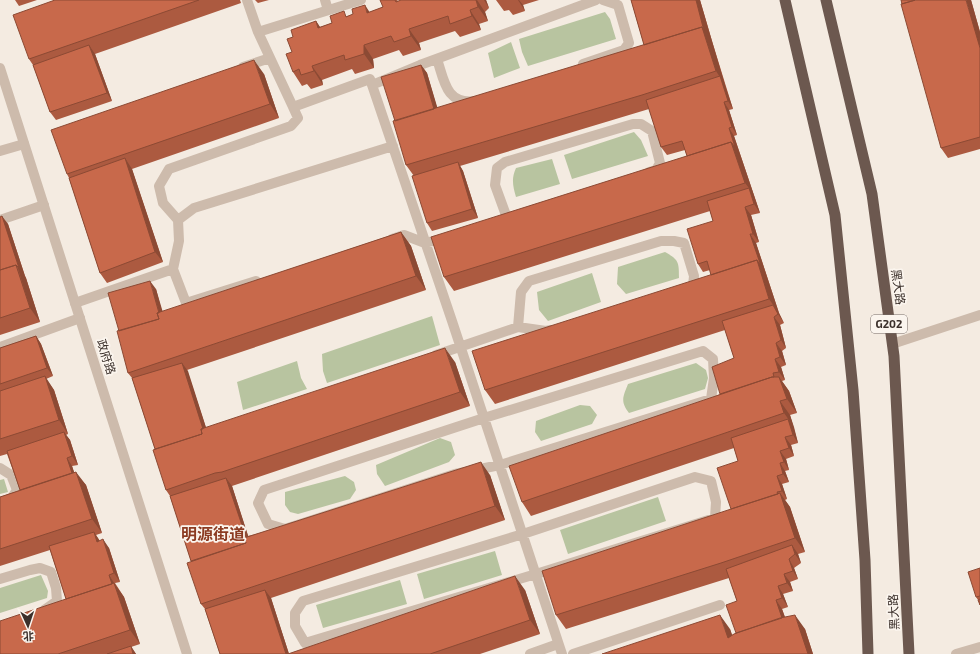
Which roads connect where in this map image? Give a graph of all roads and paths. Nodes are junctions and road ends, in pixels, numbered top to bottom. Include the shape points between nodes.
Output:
1 (247, 0) edge
2 (325, 0) edge
3 (361, 0) edge
4 (596, 0) edge
5 (603, 0) edge
6 (785, 0) edge
7 (826, 0) edge
8 (328, 10) junction
9 (258, 32) junction
10 (270, 58) junction
11 (437, 59) junction
12 (0, 68) edge
13 (571, 68) edge
14 (232, 71) edge
15 (372, 86) junction
16 (488, 96) edge
17 (293, 107) junction
18 (24, 144) junction
19 (393, 146) junction
20 (0, 151) edge
21 (641, 174) edge
22 (44, 205) junction
23 (507, 218) edge
24 (0, 220) edge
25 (178, 220) junction
26 (452, 236) edge
27 (379, 243) edge
28 (425, 243) junction
29 (173, 269) junction
30 (267, 277) edge
31 (678, 290) edge
32 (75, 303) junction
33 (980, 315) edge
34 (80, 318) junction
35 (518, 327) junction
36 (561, 327) edge
37 (892, 344) junction
38 (0, 346) edge
39 (461, 346) junction
40 (424, 359) edge
41 (484, 418) junction
42 (500, 465) junction
43 (0, 468) edge
44 (0, 503) edge
45 (523, 534) junction
46 (536, 574) junction
47 (0, 579) edge
48 (720, 605) dead end
49 (36, 613) edge
50 (980, 647) edge
51 (560, 649) edge
52 (187, 654) edge
53 (530, 654) edge
54 (573, 654) edge
55 (868, 654) edge
56 (909, 654) edge
57 (956, 654) edge

1 - 9 street
2 - 8 street
3 - 8 street
4 - 11 street
5 - 13 street via 618,5 629,43 624,50
6 - 55 highway via 835,215 854,406 865,560
7 - 37 highway, 黑大路 / G202 via 872,194
8 - 9 street
9 - 10 street
10 - 14 street
10 - 17 street
11 - 15 street
11 - 16 street via 448,92 453,96 459,100 473,101
12 - 18 street, 政府路
15 - 17 street via 370,80
15 - 19 street
17 - 25 street via 298,118 292,126 169,169 159,186 163,203
18 - 20 street
18 - 22 street, 政府路
19 - 25 street via 194,208
19 - 28 street
21 - 23 street via 656,170 660,163 652,131 641,124 633,124 505,162 497,168 495,185
22 - 24 street
22 - 32 street, 政府路
25 - 29 street via 179,241
26 - 28 street
27 - 28 street via 404,235
28 - 39 street
29 - 30 street via 186,303
29 - 32 street
31 - 35 street via 693,286 694,276 684,243 660,241 529,281 521,292
32 - 34 street, 政府路
33 - 37 street
34 - 38 street
34 - 52 street, 政府路
35 - 36 street via 546,331
35 - 39 street
37 - 56 highway, 黑大路 / G202
39 - 40 street
39 - 41 street
41 - 42 street
41 - 42 street via 703,351 713,359 711,399
41 - 42 street via 264,490 258,503 268,524 285,529 455,474
42 - 45 street
43 - 44 street via 11,474 17,490 11,499
45 - 46 street
45 - 46 street via 696,477 711,480 716,502 714,518
45 - 46 street via 303,601 295,613 296,626 305,644
46 - 51 street
47 - 49 street via 40,568 50,572 56,588 57,601
48 - 54 street
50 - 57 street
51 - 53 street

